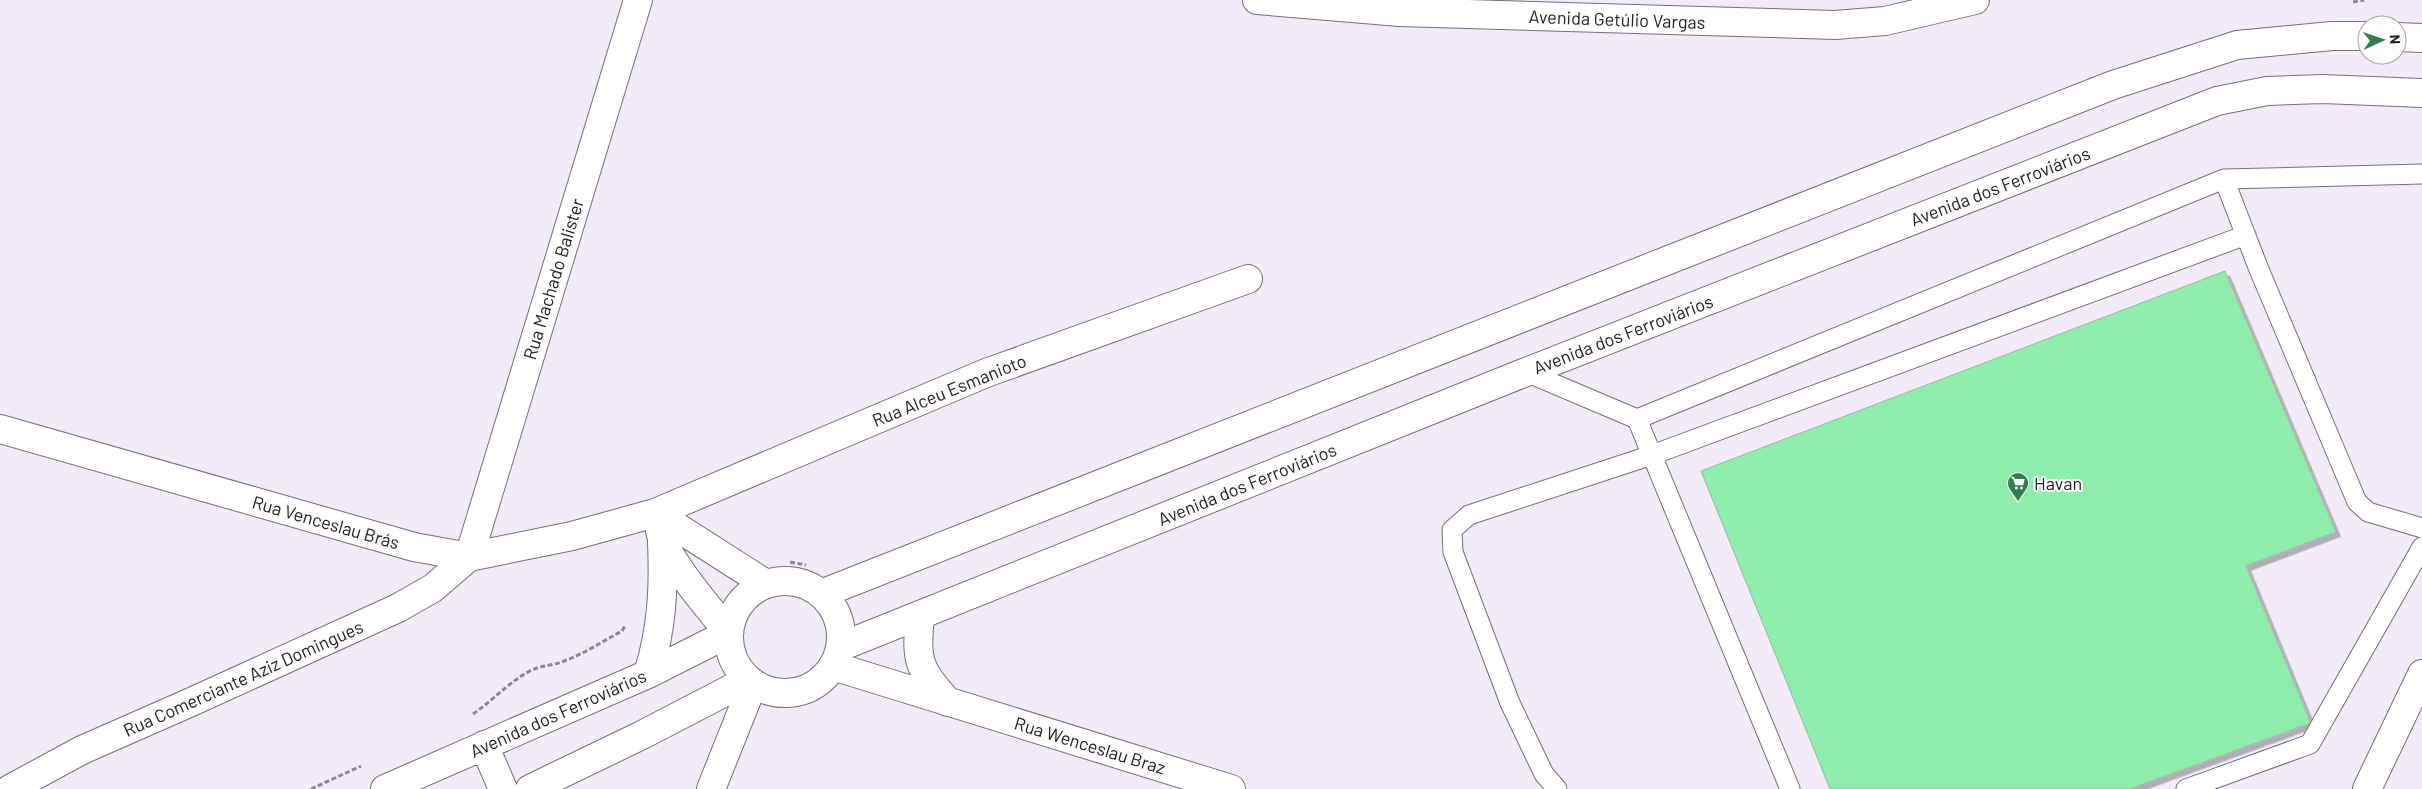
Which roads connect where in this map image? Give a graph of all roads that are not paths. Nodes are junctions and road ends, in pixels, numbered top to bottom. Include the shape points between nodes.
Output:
1 (638, 0) edge
2 (1257, 0) edge
3 (1975, 0) edge
4 (2357, 36) edge
5 (2407, 37) edge
6 (2422, 38) edge
7 (2422, 93) edge
8 (2422, 174) edge
9 (2224, 178) junction
10 (2246, 235) junction
11 (1248, 279) dead end
12 (1526, 372) junction
13 (1637, 420) junction
14 (0, 430) edge
15 (1652, 454) junction
16 (655, 512) junction
17 (2422, 528) edge
18 (662, 542) junction
19 (2422, 547) edge
20 (469, 557) junction
21 (766, 584) junction
22 (821, 594) junction
23 (920, 615) junction
24 (729, 634) junction
25 (836, 657) junction
26 (648, 674) junction
27 (2422, 674) edge
28 (750, 682) junction
29 (948, 702) junction
30 (484, 745) junction
31 (10, 789) edge
32 (385, 789) edge
33 (503, 789) edge
34 (530, 789) edge
35 (711, 789) edge
36 (1231, 789) edge
37 (1557, 789) edge
38 (1790, 789) edge
39 (2186, 789) edge
40 (2367, 789) edge

1 - 20 main road, Rua Machado Balister
2 - 3 main road, Avenida Getúlio Vargas via 1400,12 1835,25 1885,21
4 - 22 main road via 2237,45 2113,85
5 - 6 main road
7 - 12 main road, Avenida dos Ferroviários via 2304,89 2267,91 2218,101
8 - 9 lane
9 - 10 lane
9 - 13 lane
10 - 15 lane
10 - 17 lane via 2357,502 2368,512
11 - 16 main road, Rua Alceu Esmanioto via 986,373
12 - 13 lane
12 - 23 main road, Avenida dos Ferroviários
13 - 15 lane
14 - 20 main road, Rua Venceslau Brás via 414,547
15 - 37 lane via 1469,515 1452,530 1453,552 1510,703 1544,774
15 - 38 lane
16 - 18 main road
16 - 20 main road, Rua Venceslau Brás via 572,536
16 - 21 main road
18 - 24 main road
18 - 26 main road via 662,614
19 - 39 lane via 2310,744
20 - 31 main road, Rua Comerciante Aziz Domingues via 433,588 398,608 82,750
21 - 22 main road via 795,582
21 - 24 main road via 740,603 732,617
22 - 25 main road via 833,609 840,628
23 - 25 main road, Avenida dos Ferroviários
23 - 29 main road via 917,649 925,676
24 - 26 main road, Avenida dos Ferroviários
24 - 28 main road via 737,666
25 - 28 main road via 818,683 797,692 774,692
25 - 29 main road, Rua Wenceslau Braz
26 - 30 main road, Avenida dos Ferroviários
27 - 40 main road
28 - 34 main road
28 - 35 main road
29 - 36 main road, Rua Wenceslau Braz
30 - 32 main road, Avenida dos Ferroviários
30 - 33 main road

